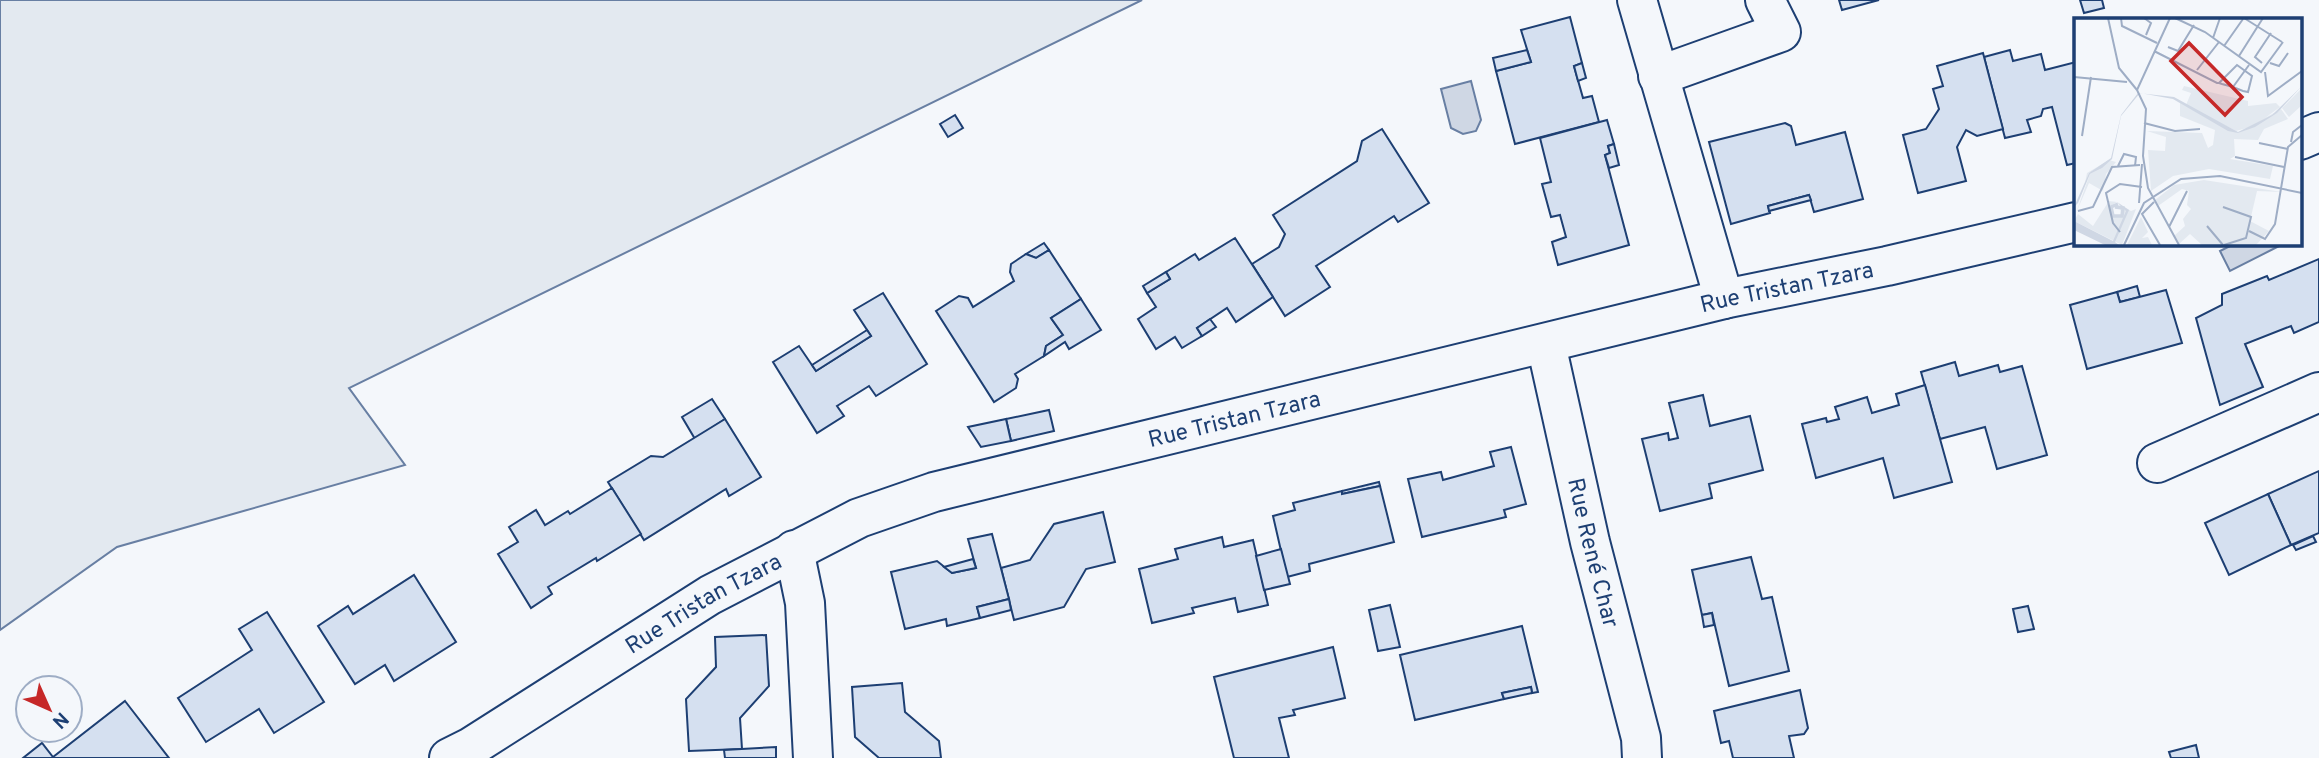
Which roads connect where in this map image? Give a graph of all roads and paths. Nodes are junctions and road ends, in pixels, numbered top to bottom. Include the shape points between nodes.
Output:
1 (1637, 0) edge
2 (1765, 0) edge
3 (1658, 76) junction
4 (2319, 132) edge
5 (2302, 139) edge
6 (2074, 222) edge
7 (1724, 299) junction
8 (1546, 344) junction
9 (2319, 393) edge
10 (2157, 463) dead end
11 (794, 550) junction
12 (449, 758) edge
13 (813, 758) edge
14 (1642, 758) edge

1 - 3 street
2 - 3 street via 1781,32
3 - 7 street
4 - 5 street
6 - 7 street, Rue Tristan Tzara
7 - 8 street, Rue Tristan Tzara
8 - 11 street, Rue Tristan Tzara via 934,492 859,518
8 - 14 street, Rue René Char via 1590,542 1641,738
9 - 10 street
11 - 12 street, Rue Tristan Tzara via 710,594
11 - 13 street via 806,603

